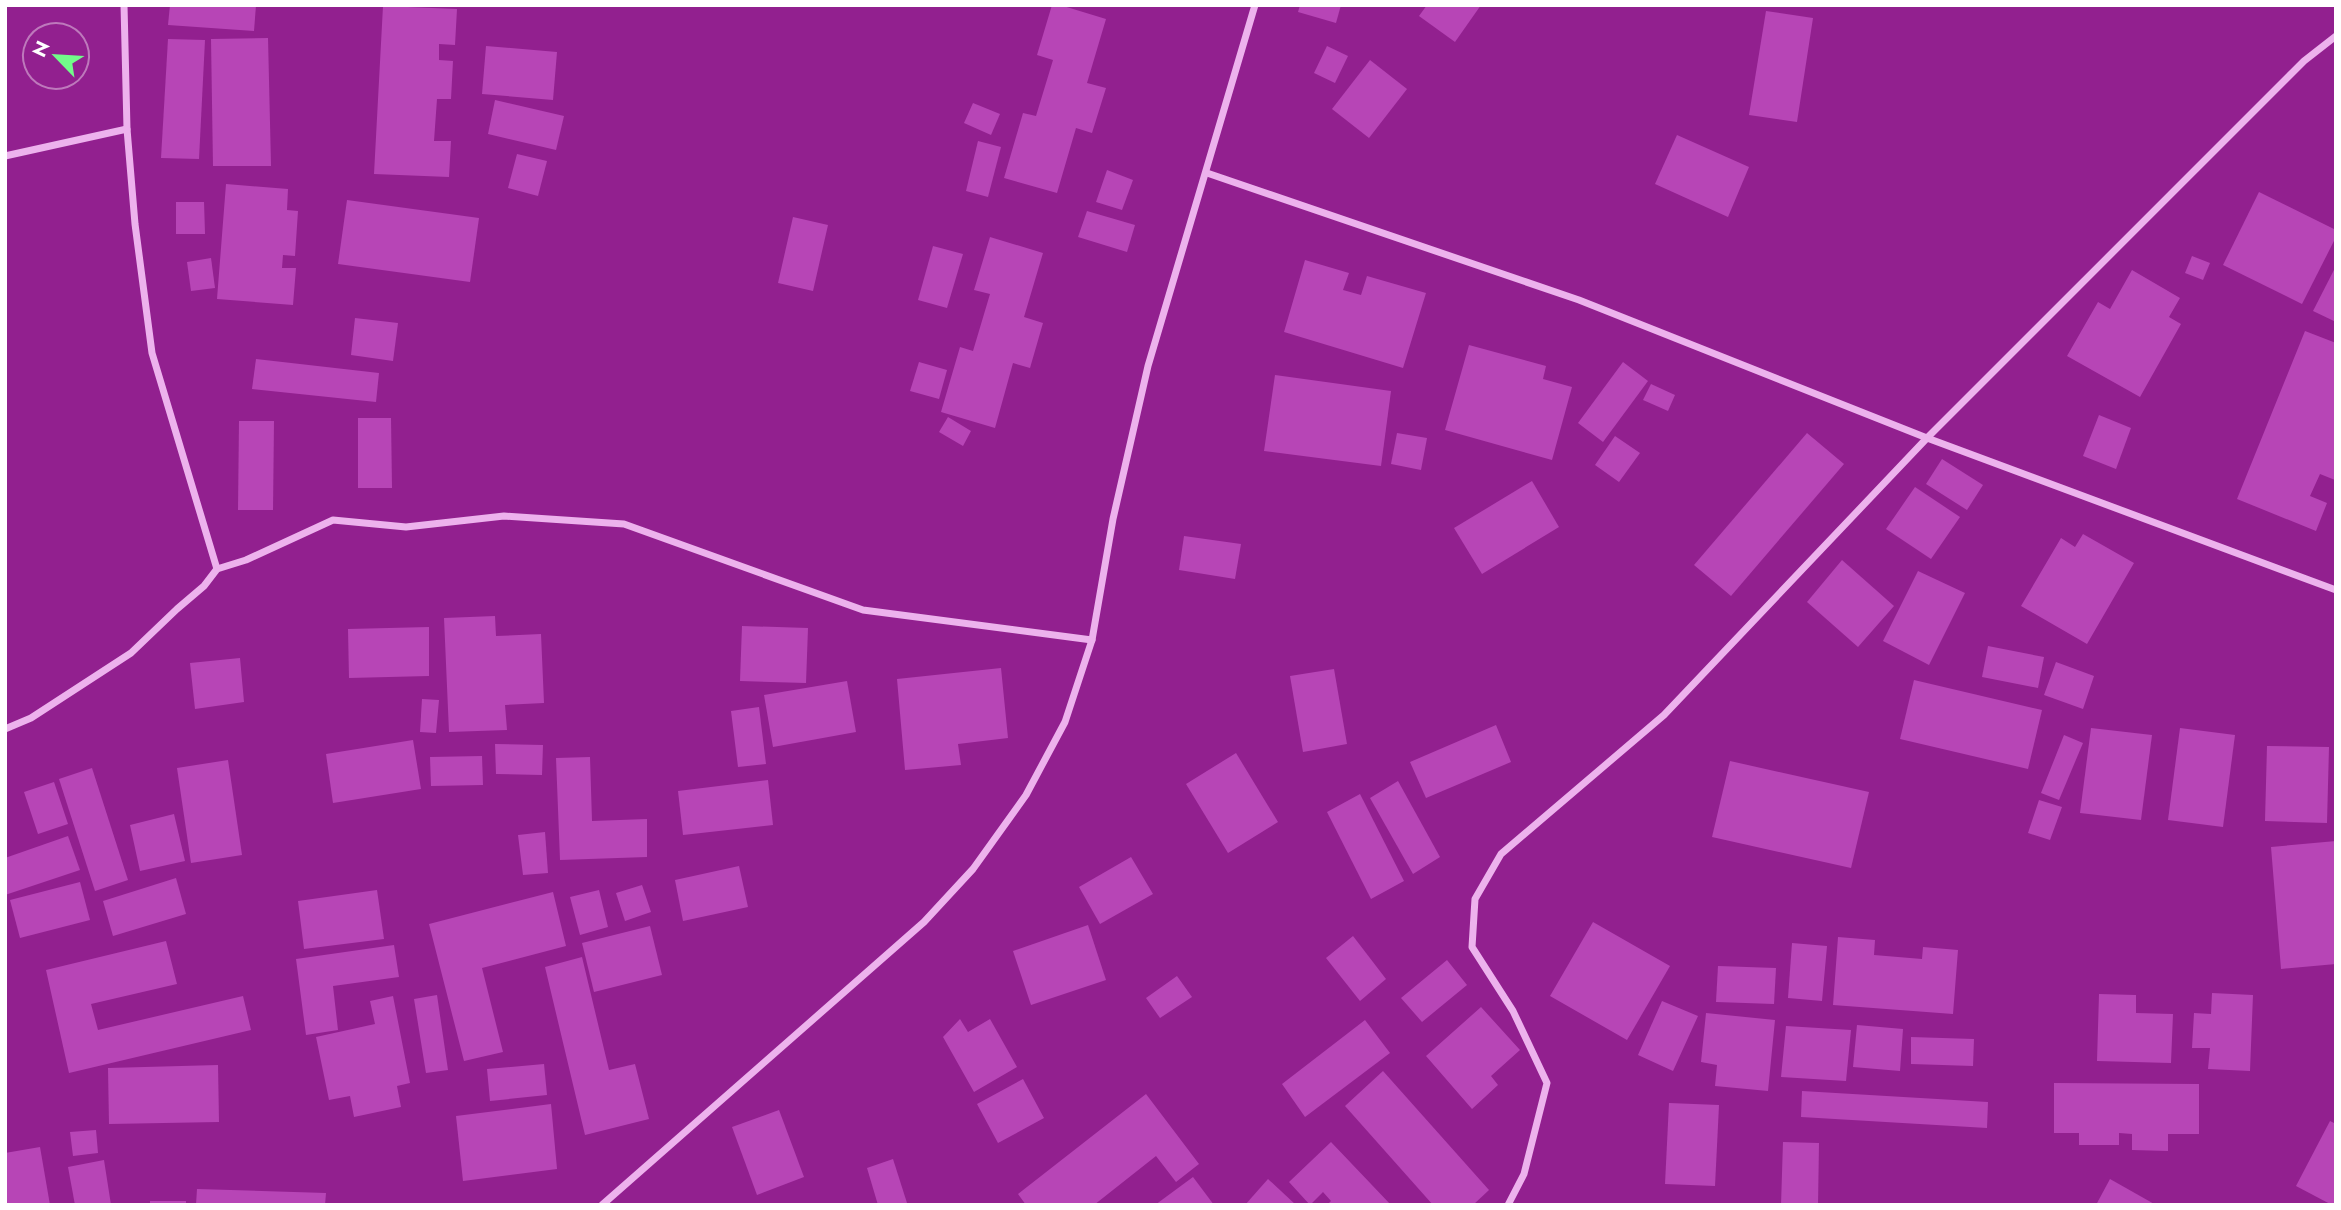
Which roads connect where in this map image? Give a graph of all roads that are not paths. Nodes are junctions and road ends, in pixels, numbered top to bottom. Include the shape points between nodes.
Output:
1 (124, 5) edge
2 (1255, 5) edge
3 (2336, 36) edge
4 (127, 129) junction
5 (5, 156) edge
6 (1207, 173) junction
7 (1927, 438) junction
8 (218, 569) junction
9 (2336, 590) edge
10 (1091, 640) junction
11 (5, 729) edge
12 (602, 1205) edge
13 (1508, 1205) edge

1 - 4 street
2 - 6 street
3 - 7 street via 2304,61
4 - 5 street
4 - 8 street via 152,354
6 - 7 street via 1579,300
6 - 10 street via 1149,366 1112,519
7 - 9 street
7 - 13 street via 1664,715 1501,854 1475,899 1472,947 1513,1011 1547,1083 1524,1174
8 - 10 street via 246,561 333,520 406,527 504,516 624,524 863,610
8 - 11 street via 131,653 31,718
10 - 12 street via 1065,722 1026,795 973,869 924,922

